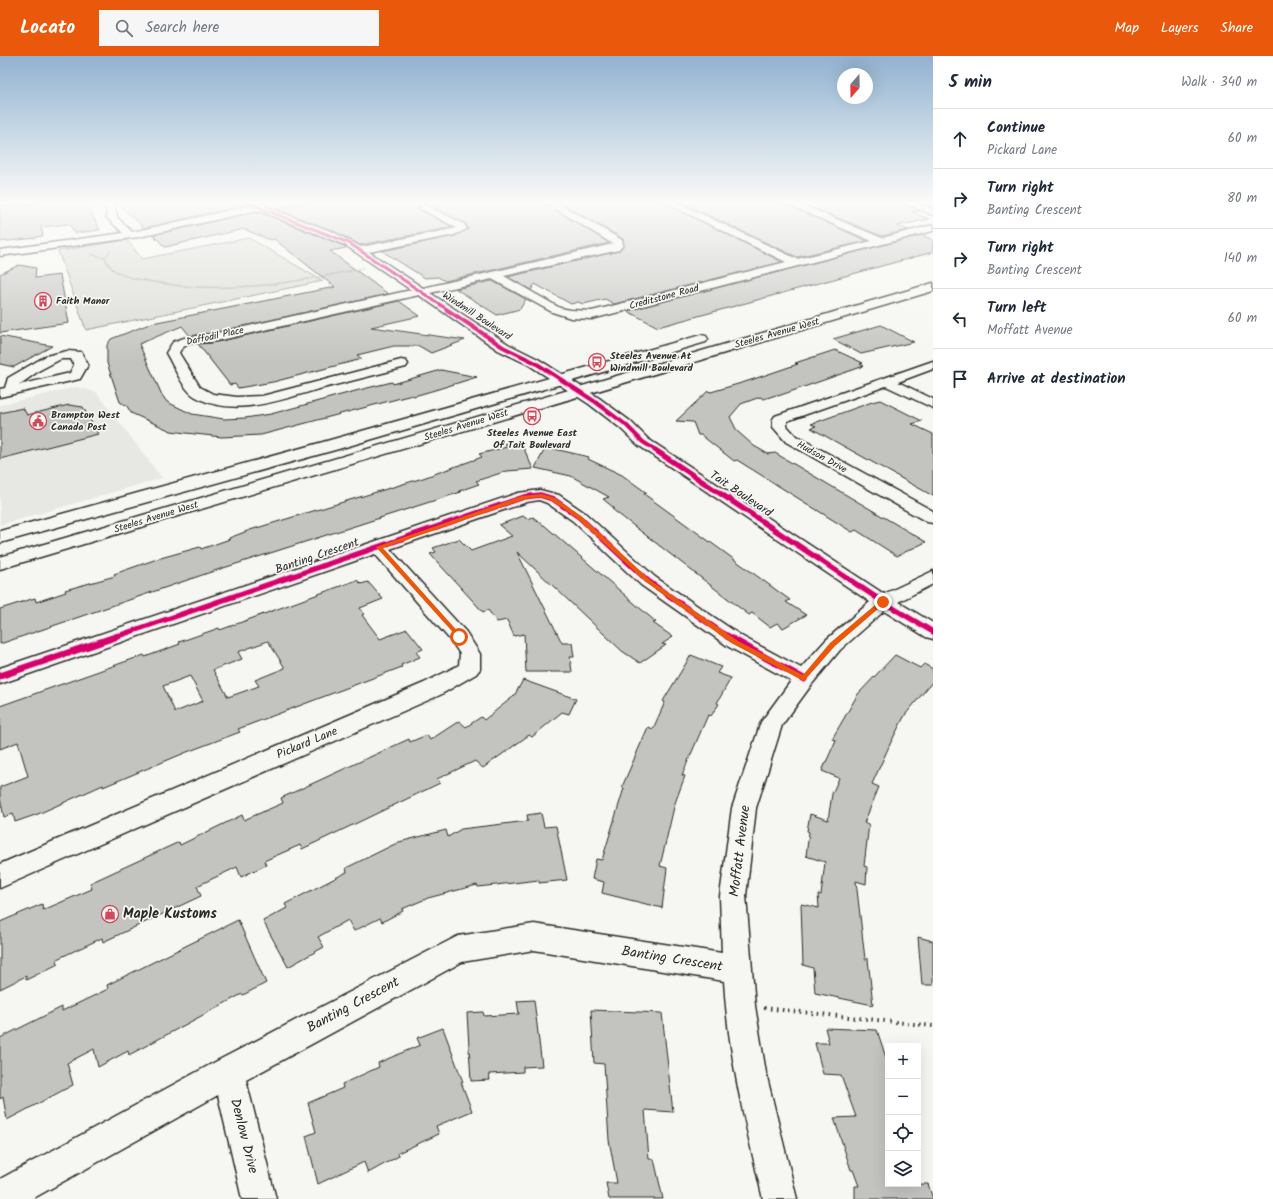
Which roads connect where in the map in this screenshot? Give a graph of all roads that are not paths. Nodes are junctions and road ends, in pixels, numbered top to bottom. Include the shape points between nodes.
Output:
1 (31, 254) edge
2 (368, 254) edge
3 (587, 254) edge
4 (778, 254) edge
5 (829, 254) edge
6 (55, 256) dead end
7 (796, 263) junction
8 (494, 275) junction
9 (933, 287) edge
10 (420, 291) junction
11 (711, 336) dead end
12 (401, 364) dead end
13 (933, 364) edge
14 (886, 381) junction
15 (567, 390) junction
16 (933, 404) edge
17 (642, 442) junction
18 (162, 492) junction
19 (933, 518) edge
20 (109, 531) junction
21 (0, 537) edge
22 (379, 547) junction
23 (0, 563) edge
24 (933, 577) edge
25 (883, 602) junction
26 (933, 632) edge
27 (0, 676) edge
28 (804, 679) junction
29 (0, 876) edge
30 (738, 969) junction
31 (228, 1072) junction
32 (0, 1198) edge
33 (259, 1199) edge
34 (780, 1199) edge

1 - 6 street via 32,259
2 - 10 street, Windmill Boulevard
3 - 8 street
4 - 7 street
5 - 7 street, Creditstone Road
7 - 8 street, Creditstone Road via 592,315 556,310
8 - 10 street
9 - 15 main road, Steeles Avenue West
10 - 12 street, Daffodil Place via 212,338 190,340 177,345 172,353 195,390 210,397 242,402 262,400
10 - 15 street, Windmill Boulevard via 503,347 519,353
11 - 15 main road, Steeles Avenue West
13 - 14 street, Hudson Drive
14 - 16 street
14 - 19 street, Hudson Drive via 780,419 780,427 791,439
15 - 17 street, Tait Boulevard via 633,431
15 - 17 street, Tait Boulevard via 620,434
15 - 18 main road, Steeles Avenue West
15 - 20 main road, Steeles Avenue West
17 - 25 street, Tait Boulevard
18 - 20 main road via 161,499 152,506
18 - 21 main road, Steeles Avenue West
20 - 23 main road, Steeles Avenue West
22 - 27 street, Banting Crescent
22 - 28 street, Banting Crescent via 524,497 540,495 553,499 579,517 648,581 736,642
22 - 29 street, Pickard Lane via 459,637 470,654 469,669 432,689
24 - 25 street, Moffatt Avenue
25 - 26 street, Tait Boulevard
25 - 28 street, Moffatt Avenue via 833,644
28 - 30 street, Moffatt Avenue via 772,722 744,808 733,896
30 - 31 street, Banting Crescent via 534,937 458,949
30 - 34 street, Moffatt Avenue via 740,1006 750,1073
31 - 32 street, Banting Crescent
31 - 33 street, Denlow Drive

